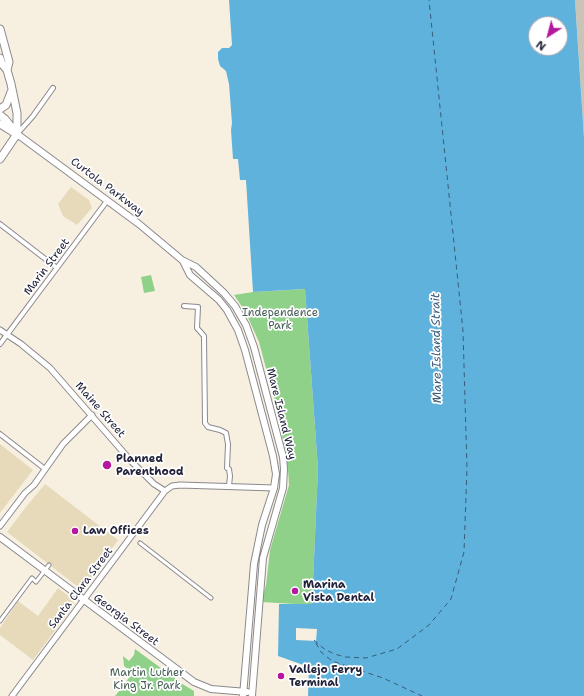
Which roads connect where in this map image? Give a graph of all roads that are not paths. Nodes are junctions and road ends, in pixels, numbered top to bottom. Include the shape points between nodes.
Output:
1 (0, 29) edge
2 (0, 58) edge
3 (7, 70) junction
4 (54, 88) dead end
5 (12, 89) junction
6 (0, 108) edge
7 (0, 115) edge
8 (0, 124) edge
9 (17, 134) junction
10 (0, 159) edge
11 (107, 201) junction
12 (0, 224) edge
13 (182, 260) junction
14 (57, 268) junction
15 (184, 306) dead end
16 (235, 306) joint
17 (227, 310) joint
18 (0, 330) edge
19 (6, 335) junction
20 (0, 344) edge
21 (92, 415) junction
22 (0, 434) edge
23 (45, 469) junction
24 (229, 486) junction
25 (274, 488) junction
26 (283, 488) junction
27 (165, 491) junction
28 (0, 526) edge
29 (0, 537) edge
30 (140, 543) dead end
31 (50, 565) dead end
32 (45, 571) junction
33 (212, 598) dead end
34 (83, 600) junction
35 (0, 621) edge
36 (243, 694) edge
37 (252, 694) edge
38 (12, 696) edge

1 - 3 main road via 9,62
2 - 3 main road
3 - 5 main road
4 - 9 street
5 - 6 main road via 6,105
5 - 9 main road
7 - 9 main road, Curtola Parkway
8 - 9 main road, Curtola Parkway
9 - 10 main road
9 - 11 main road, Curtola Parkway
11 - 13 main road, Curtola Parkway
11 - 14 street, Marin Street
12 - 14 street
13 - 16 main road, Curtola Parkway via 210,280
13 - 17 main road, Curtola Parkway via 190,274
14 - 19 street, Marin Street
15 - 24 street via 198,307 197,328 204,336 205,423 208,427 226,433
16 - 26 main road, Mare Island Way via 251,337 281,450
17 - 25 main road, Mare Island Way via 244,345 274,456
18 - 19 street, Maine Street
19 - 20 street, Marin Street
19 - 21 street, Maine Street via 50,368
21 - 23 street via 68,438
21 - 27 street, Maine Street via 131,461 154,484
22 - 23 street
23 - 28 street
24 - 25 street
24 - 27 street via 180,485 172,486
25 - 26 main road
25 - 36 main road, Mare Island Way via 254,564
26 - 37 main road, Mare Island Way via 263,558
27 - 34 street, Santa Clara Street
29 - 32 main road, Georgia Street
30 - 33 street
31 - 32 street
32 - 34 main road, Georgia Street
32 - 35 street via 36,582 32,578
34 - 36 main road, Georgia Street via 194,682 211,689
34 - 38 street, Santa Clara Street
36 - 37 main road, Georgia Street

